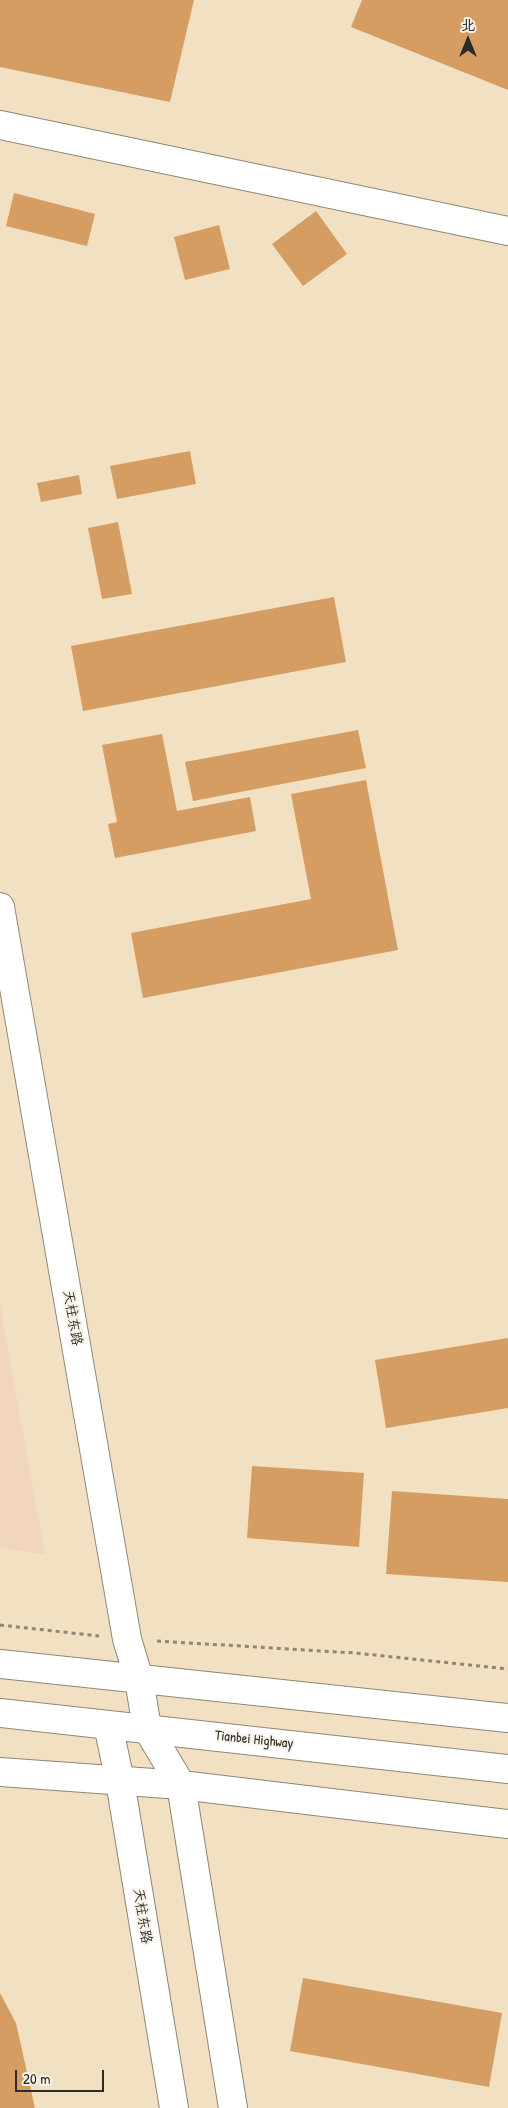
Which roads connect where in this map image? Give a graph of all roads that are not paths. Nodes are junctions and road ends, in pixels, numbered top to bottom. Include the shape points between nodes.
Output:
1 (0, 125) edge
2 (508, 231) edge
3 (0, 907) edge
4 (0, 1664) edge
5 (139, 1679) junction
6 (0, 1713) edge
7 (508, 1718) edge
8 (108, 1724) junction
9 (147, 1728) junction
10 (508, 1768) edge
11 (0, 1772) edge
12 (120, 1780) junction
13 (181, 1786) junction
14 (508, 1824) edge
15 (174, 2108) edge
16 (233, 2108) edge

1 - 2 street
3 - 5 street, 天柱东路 via 127,1639
4 - 5 street
5 - 7 street
5 - 9 street, 天柱东路
6 - 8 street, Tianbei Highway
8 - 9 street, Tianbei Highway
8 - 12 street, 天柱东路
9 - 10 street, Tianbei Highway
9 - 13 street
11 - 12 street
12 - 13 street
12 - 15 street, 天柱东路
13 - 14 street
13 - 16 street

